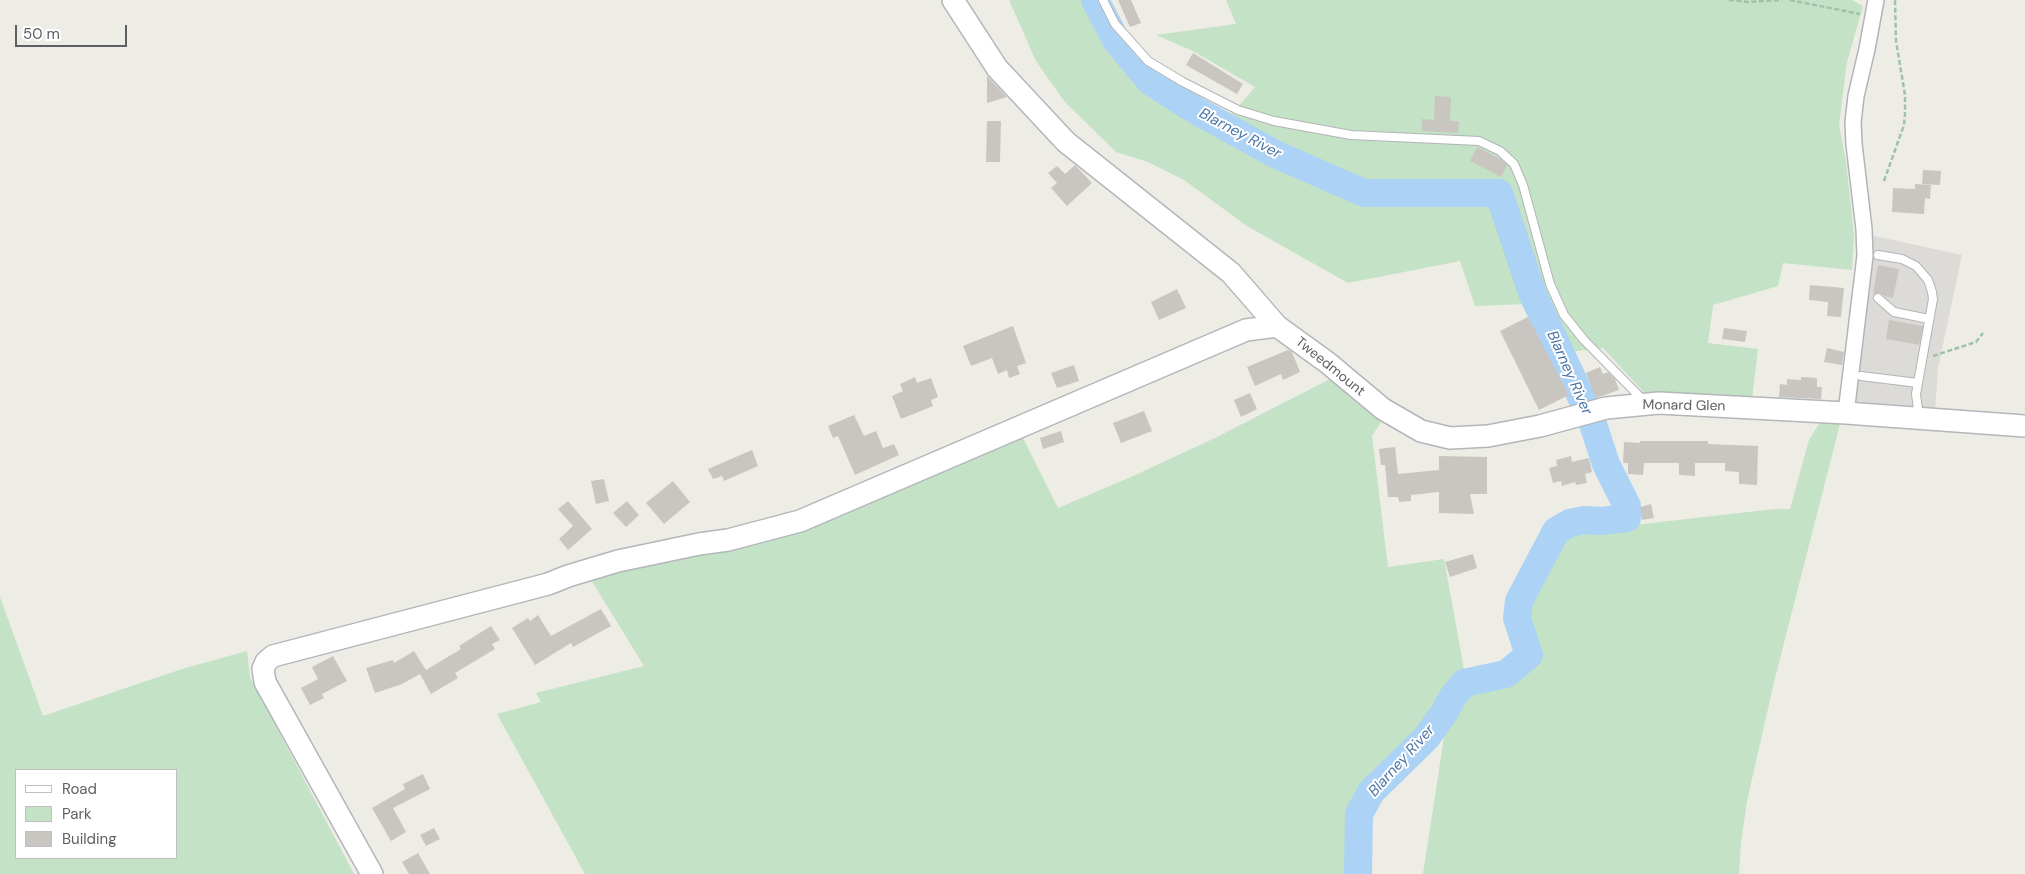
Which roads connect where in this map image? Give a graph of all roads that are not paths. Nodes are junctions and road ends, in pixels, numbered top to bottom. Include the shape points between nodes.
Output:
1 (953, 0) edge
2 (1103, 0) edge
3 (1876, 0) edge
4 (1878, 255) dead end
5 (1878, 298) dead end
6 (1929, 319) junction
7 (1277, 326) junction
8 (1861, 376) dead end
9 (1918, 384) junction
10 (1647, 404) junction
11 (1383, 409) joint
12 (1846, 413) junction
13 (1919, 418) junction
14 (2025, 426) edge
15 (372, 874) edge

1 - 7 street, Tweedmount via 996,68 1066,142 1230,273
2 - 10 lane via 1114,24 1148,61 1238,110 1350,135 1479,141 1500,151 1514,164 1523,184 1550,284 1564,315
3 - 12 street via 1853,122 1865,256
4 - 6 lane via 1902,259 1923,273 1932,292
5 - 6 lane via 1894,312
6 - 9 lane
7 - 11 street, Tweedmount
7 - 15 street via 1246,330 800,521 728,540 618,561 548,584 274,656 262,669 266,682
8 - 9 lane
9 - 13 lane
10 - 11 street, Monard Glen via 1606,408 1505,433 1458,438 1421,431
10 - 12 street, Monard Glen
12 - 13 street, Monard Glen
13 - 14 street, Monard Glen

